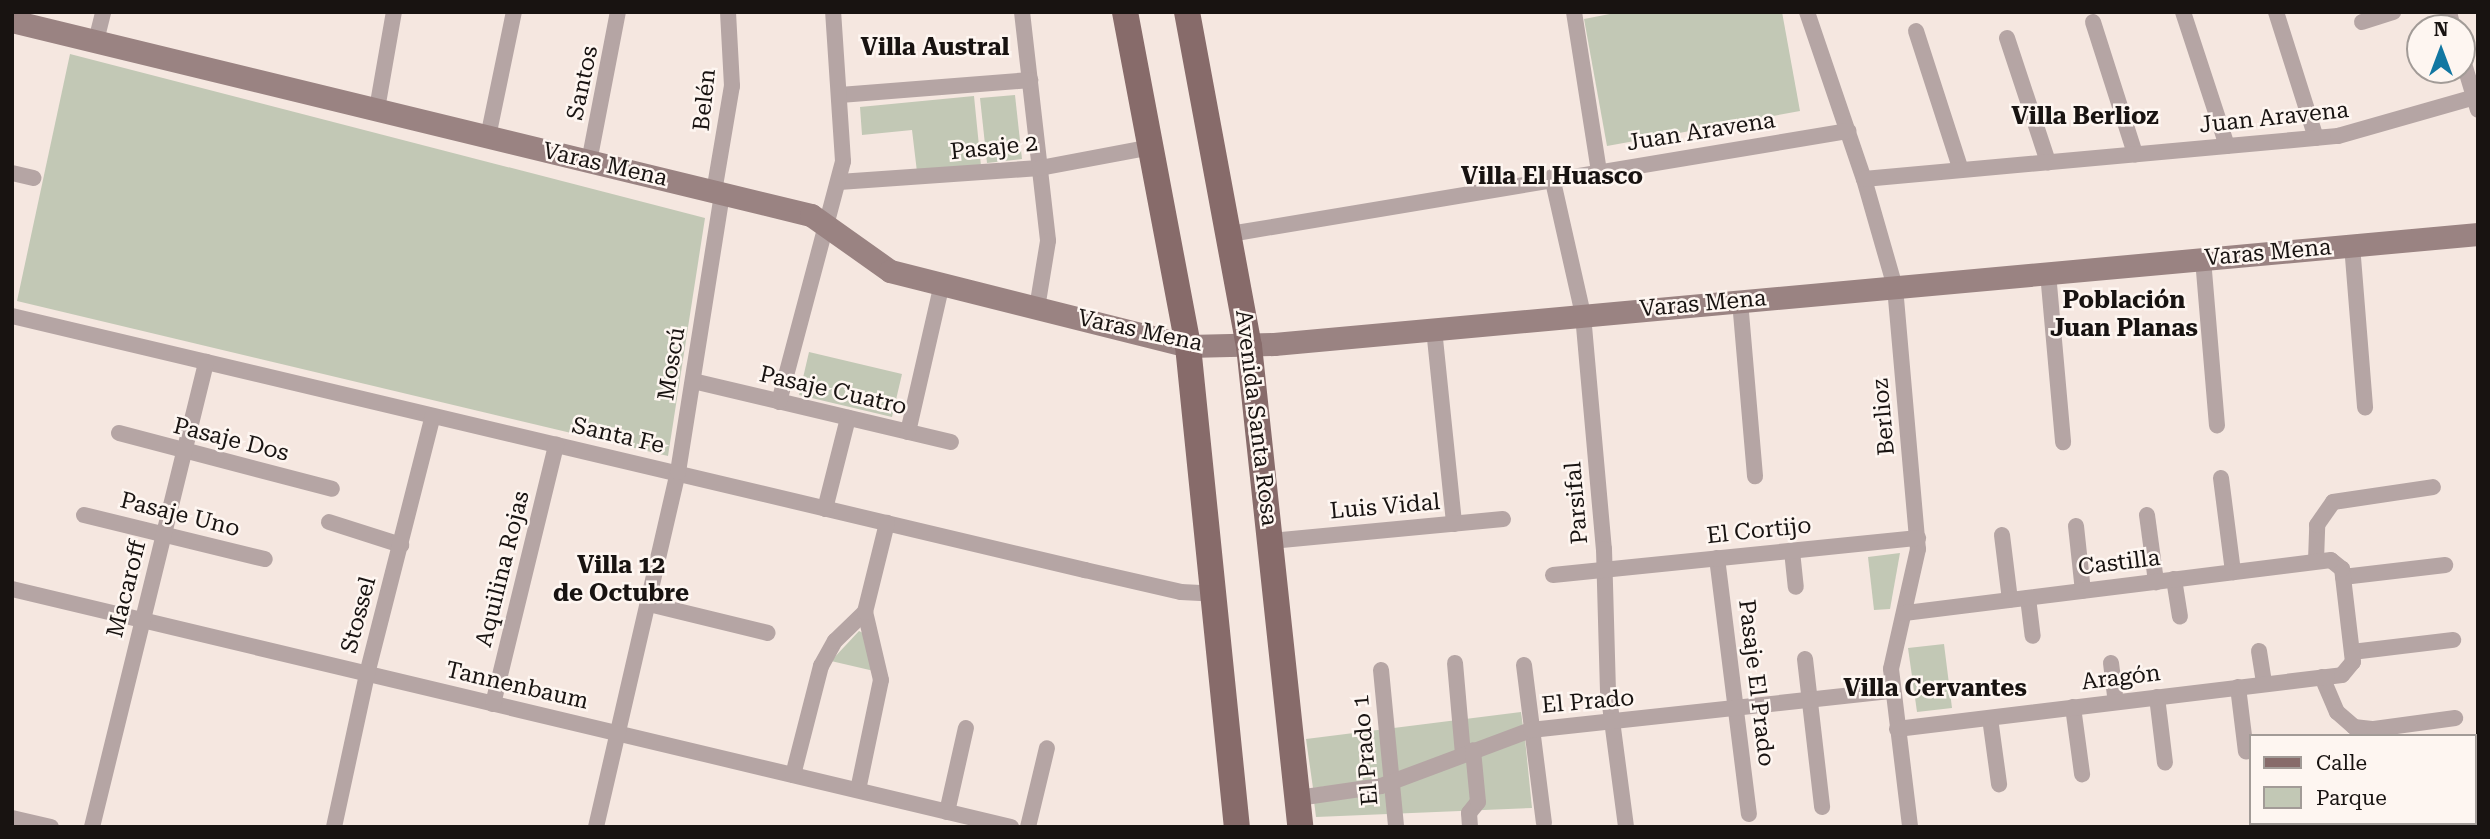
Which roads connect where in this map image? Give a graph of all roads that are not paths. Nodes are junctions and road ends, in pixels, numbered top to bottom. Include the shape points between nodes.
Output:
1 (103, 12) edge
2 (394, 12) edge
3 (514, 12) edge
4 (618, 12) edge
5 (728, 12) edge
6 (833, 12) edge
7 (1022, 12) edge
8 (1125, 12) edge
9 (1187, 12) edge
10 (1574, 12) edge
11 (1807, 12) edge
12 (2183, 12) edge
13 (2276, 12) edge
14 (2393, 12) edge
15 (12, 21) edge
16 (2093, 22) dead end
17 (2362, 22) dead end
18 (1916, 31) dead end
19 (2007, 38) dead end
20 (96, 41) junction
21 (1030, 80) junction
22 (2471, 84) edge
23 (840, 95) junction
24 (2476, 101) edge
25 (377, 109) junction
26 (1848, 131) junction
27 (488, 137) junction
28 (2316, 138) junction
29 (2227, 146) junction
30 (1151, 147) junction
31 (2135, 154) junction
32 (589, 162) junction
33 (2048, 162) junction
34 (1040, 168) junction
35 (1961, 170) junction
36 (1600, 171) junction
37 (12, 173) edge
38 (1552, 177) junction
39 (33, 178) dead end
40 (1864, 179) junction
41 (839, 182) junction
42 (718, 192) junction
43 (824, 221) junction
44 (1230, 234) junction
45 (2478, 234) edge
46 (2352, 245) junction
47 (2203, 259) junction
48 (2048, 273) junction
49 (942, 284) junction
50 (1895, 287) junction
51 (1740, 301) junction
52 (1037, 308) junction
53 (1583, 315) junction
54 (12, 316) edge
55 (1434, 329) junction
56 (1188, 346) junction
57 (1250, 346) junction
58 (206, 362) junction
59 (699, 382) junction
60 (779, 402) junction
61 (2365, 407) dead end
62 (433, 416) junction
63 (848, 418) junction
64 (2217, 425) dead end
65 (908, 432) junction
66 (119, 433) dead end
67 (951, 442) dead end
68 (2063, 442) dead end
69 (556, 445) junction
70 (184, 452) junction
71 (678, 472) junction
72 (1755, 476) dead end
73 (2221, 478) dead end
74 (2432, 486) dead end
75 (332, 489) dead end
76 (825, 509) junction
77 (84, 515) dead end
78 (2147, 515) dead end
79 (1503, 519) dead end
80 (329, 522) dead end
81 (887, 523) junction
82 (1454, 524) junction
83 (2076, 526) dead end
84 (164, 535) junction
85 (2002, 535) dead end
86 (1917, 538) junction
87 (1271, 541) junction
88 (401, 545) junction
89 (1792, 551) junction
90 (1717, 558) junction
91 (265, 559) dead end
92 (2316, 561) junction
93 (2445, 565) dead end
94 (1605, 569) junction
95 (2341, 570) junction
96 (2233, 572) junction
97 (1553, 575) dead end
98 (2175, 579) junction
99 (2156, 582) junction
100 (1796, 587) dead end
101 (12, 589) edge
102 (2083, 591) junction
103 (1215, 594) junction
104 (2028, 598) junction
105 (2010, 600) junction
106 (649, 604) junction
107 (865, 612) junction
108 (1904, 613) junction
109 (2180, 617) dead end
110 (143, 621) junction
111 (768, 633) dead end
112 (2033, 636) dead end
113 (2453, 639) dead end
114 (2259, 651) dead end
115 (2352, 652) junction
116 (1805, 659) dead end
117 (1455, 663) dead end
118 (2111, 663) dead end
119 (1524, 665) dead end
120 (1381, 670) dead end
121 (367, 674) junction
122 (2322, 677) junction
123 (2264, 684) junction
124 (2238, 687) junction
125 (1892, 691) junction
126 (2157, 697) junction
127 (1810, 701) junction
128 (2116, 702) junction
129 (493, 704) junction
130 (2073, 707) junction
131 (1736, 710) junction
132 (1990, 718) junction
133 (2455, 718) dead end
134 (1612, 723) junction
135 (966, 728) dead end
136 (1897, 729) junction
137 (1531, 730) junction
138 (619, 733) junction
139 (1047, 748) dead end
140 (1468, 752) junction
141 (2246, 752) dead end
142 (2165, 763) dead end
143 (2082, 774) dead end
144 (793, 775) junction
145 (1392, 782) junction
146 (1998, 784) dead end
147 (858, 790) junction
148 (1298, 798) junction
149 (1822, 807) dead end
150 (947, 811) junction
151 (1749, 814) dead end
152 (12, 818) edge
153 (1544, 823) dead end
154 (51, 827) edge
155 (92, 827) edge
156 (334, 827) edge
157 (596, 827) edge
158 (1011, 827) edge
159 (1028, 827) edge
160 (1237, 827) edge
161 (1300, 827) edge
162 (1396, 827) edge
163 (1470, 827) edge
164 (1626, 827) edge
165 (1910, 827) edge

1 - 20 street
2 - 25 street
3 - 27 street
4 - 32 street, Santos
5 - 42 street, Belén via 732,86
6 - 23 street
7 - 21 street
8 - 30 main road
9 - 44 main road, Avenida Santa Rosa
10 - 36 street
11 - 26 street, Berlioz
12 - 29 street
13 - 28 street
14 - 17 street
15 - 20 street, Varas Mena
16 - 31 street
18 - 35 street
19 - 33 street
20 - 25 street, Varas Mena
21 - 23 street
21 - 34 street
22 - 24 street
23 - 41 street via 844,147
24 - 28 street, Juan Aravena via 2364,132
25 - 27 street, Varas Mena
26 - 36 street, Juan Aravena
26 - 40 street, Berlioz
27 - 32 street, Varas Mena
28 - 29 street, Juan Aravena
29 - 31 street, Juan Aravena
30 - 34 street, Pasaje 2
30 - 56 main road
31 - 33 street, Juan Aravena
32 - 42 street, Varas Mena
33 - 35 street, Juan Aravena
34 - 41 street, Pasaje 2
34 - 52 street via 1048,241
35 - 40 street, Juan Aravena
36 - 38 street, Juan Aravena
37 - 39 street
38 - 44 street, Juan Aravena
38 - 53 street, Parsifal
40 - 50 street, Berlioz
41 - 43 street
42 - 43 street, Varas Mena
42 - 59 street, Moscú
43 - 49 street, Varas Mena via 876,265
43 - 60 street
44 - 57 main road, Avenida Santa Rosa
45 - 46 street, Varas Mena
46 - 47 street, Varas Mena
46 - 61 street
47 - 48 street, Varas Mena
47 - 64 street
48 - 50 street, Varas Mena
48 - 68 street
49 - 52 street, Varas Mena
49 - 65 street
50 - 51 street, Varas Mena
50 - 86 street, Berlioz
51 - 53 street, Varas Mena
51 - 72 street
52 - 56 street, Varas Mena
53 - 55 street, Varas Mena
53 - 94 street, Parsifal
54 - 58 street, Santa Fe
55 - 57 street, Varas Mena
55 - 82 street
56 - 57 street, Varas Mena
56 - 103 main road
57 - 87 main road, Avenida Santa Rosa
58 - 62 street, Santa Fe
58 - 70 street, Macaroff
59 - 60 street, Pasaje Cuatro
59 - 71 street, Moscú
60 - 63 street, Pasaje Cuatro
62 - 69 street, Santa Fe
62 - 88 street, Stossel
63 - 65 street, Pasaje Cuatro
63 - 76 street
65 - 67 street, Pasaje Cuatro
66 - 70 street, Pasaje Dos
69 - 71 street, Santa Fe
69 - 129 street, Aquilina Rojas
70 - 75 street, Pasaje Dos
70 - 84 street, Macaroff
71 - 76 street, Santa Fe
71 - 106 street, Moscú
73 - 96 street
74 - 92 street via 2333,502 2317,524
76 - 81 street, Santa Fe
77 - 84 street, Pasaje Uno
78 - 99 street
79 - 82 street, Luis Vidal
80 - 88 street
81 - 103 street, Santa Fe via 1181,592
81 - 107 street
82 - 87 street, Luis Vidal
83 - 102 street
84 - 91 street, Pasaje Uno
84 - 110 street, Macaroff
85 - 105 street
86 - 89 street, El Cortijo
86 - 108 street, Berlioz via 1916,570
87 - 148 main road, Avenida Santa Rosa
88 - 121 street, Stossel
89 - 90 street, El Cortijo
89 - 100 street
90 - 94 street, El Cortijo
90 - 131 street, Pasaje El Prado
92 - 95 street, Castilla
92 - 96 street, Castilla
93 - 95 street, Castilla
94 - 97 street, El Cortijo
94 - 134 street, Parsifal
95 - 115 street
96 - 98 street, Castilla
98 - 99 street, Castilla
98 - 109 street
99 - 102 street, Castilla
101 - 110 street, Tannenbaum
102 - 104 street, Castilla
103 - 160 main road
104 - 105 street, Castilla
104 - 112 street
105 - 108 street, Castilla
106 - 111 street
106 - 138 street, Moscú
107 - 144 street via 835,641 821,666
107 - 147 street via 881,680
108 - 125 street, Berlioz via 1892,660
110 - 121 street, Tannenbaum
110 - 155 street, Macaroff
113 - 115 street
114 - 123 street
115 - 122 street, Aragón via 2350,670
116 - 127 street
117 - 140 street
118 - 128 street
119 - 137 street
120 - 145 street, El Prado 1
121 - 129 street, Tannenbaum
121 - 156 street, Stossel
122 - 123 street, Aragón
122 - 133 street via 2337,712 2354,727
123 - 124 street, Aragón
124 - 126 street, Aragón
124 - 141 street
125 - 127 street, El Prado
125 - 136 street, Berlioz
126 - 128 street, Aragón
126 - 142 street
127 - 131 street, El Prado
127 - 149 street
128 - 130 street, Aragón
129 - 138 street, Tannenbaum
130 - 132 street, Aragón
130 - 143 street
131 - 134 street, El Prado
131 - 151 street, Pasaje El Prado
132 - 136 street, Aragón
132 - 146 street
134 - 137 street, El Prado
134 - 164 street, Parsifal
135 - 150 street
136 - 165 street, Berlioz
137 - 140 street, El Prado
137 - 153 street
138 - 144 street, Tannenbaum
138 - 157 street, Moscú
139 - 159 street
140 - 145 street, El Prado
140 - 163 street via 1478,802 1469,813
144 - 147 street, Tannenbaum
145 - 148 street, El Prado
145 - 162 street, El Prado 1
147 - 150 street, Tannenbaum
148 - 161 main road, Avenida Santa Rosa
150 - 158 street, Tannenbaum
152 - 154 street

